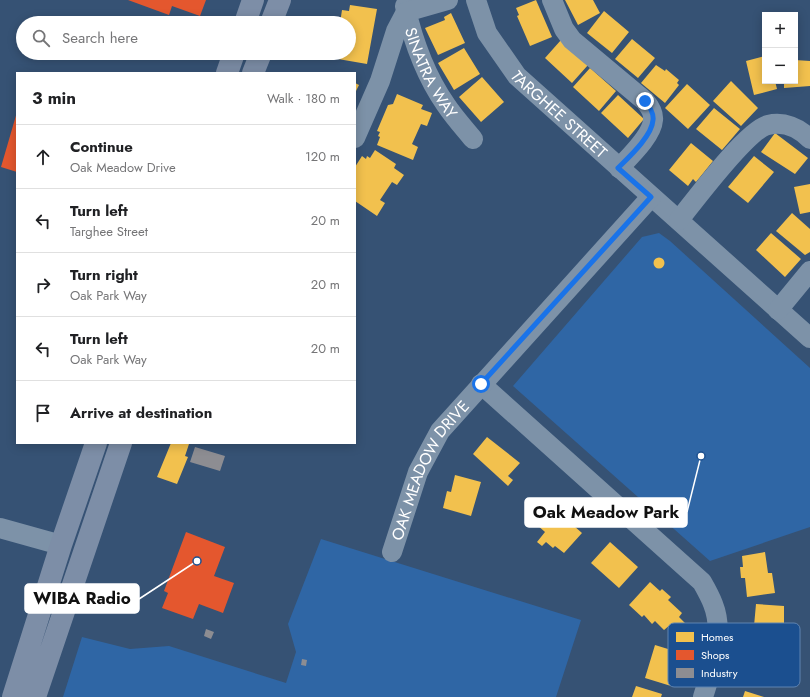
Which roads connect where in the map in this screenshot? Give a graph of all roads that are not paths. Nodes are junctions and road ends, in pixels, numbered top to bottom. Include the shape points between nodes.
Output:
1 (253, 0) edge
2 (280, 0) edge
3 (448, 0) edge
4 (476, 0) edge
5 (552, 0) edge
6 (405, 6) edge
7 (247, 16) edge
8 (274, 16) edge
9 (232, 60) edge
10 (258, 60) edge
11 (227, 72) edge
12 (253, 72) edge
13 (356, 136) edge
14 (473, 139) dead end
15 (810, 139) edge
16 (618, 168) junction
17 (651, 197) junction
18 (679, 220) junction
19 (810, 271) edge
20 (778, 310) junction
21 (810, 338) edge
22 (481, 384) junction
23 (96, 444) edge
24 (121, 444) edge
25 (0, 528) edge
26 (61, 545) junction
27 (392, 552) dead end
28 (717, 623) edge
29 (706, 687) edge
30 (13, 697) edge
31 (34, 697) edge
32 (703, 697) edge

1 - 7 main road
2 - 8 main road
3 - 6 street
4 - 16 street, TARGHEE STREET via 487,33 517,76
5 - 16 street via 564,29 572,40 645,101 652,110 654,121 649,133
6 - 13 street via 380,81
6 - 14 street, SINATRA WAY via 414,44 431,82 446,106
9 - 11 main road
10 - 12 main road
15 - 18 street via 801,131 786,124 768,125 742,143
16 - 17 street, TARGHEE STREET
17 - 18 street, TARGHEE STREET
17 - 22 street, OAK MEADOW DRIVE
18 - 20 street, TARGHEE STREET
19 - 20 street
20 - 21 street, TARGHEE STREET
22 - 27 street, OAK MEADOW DRIVE via 440,431 422,465
22 - 28 street via 702,582 714,605
23 - 26 main road
24 - 31 main road
25 - 26 street
26 - 30 main road
29 - 32 street

